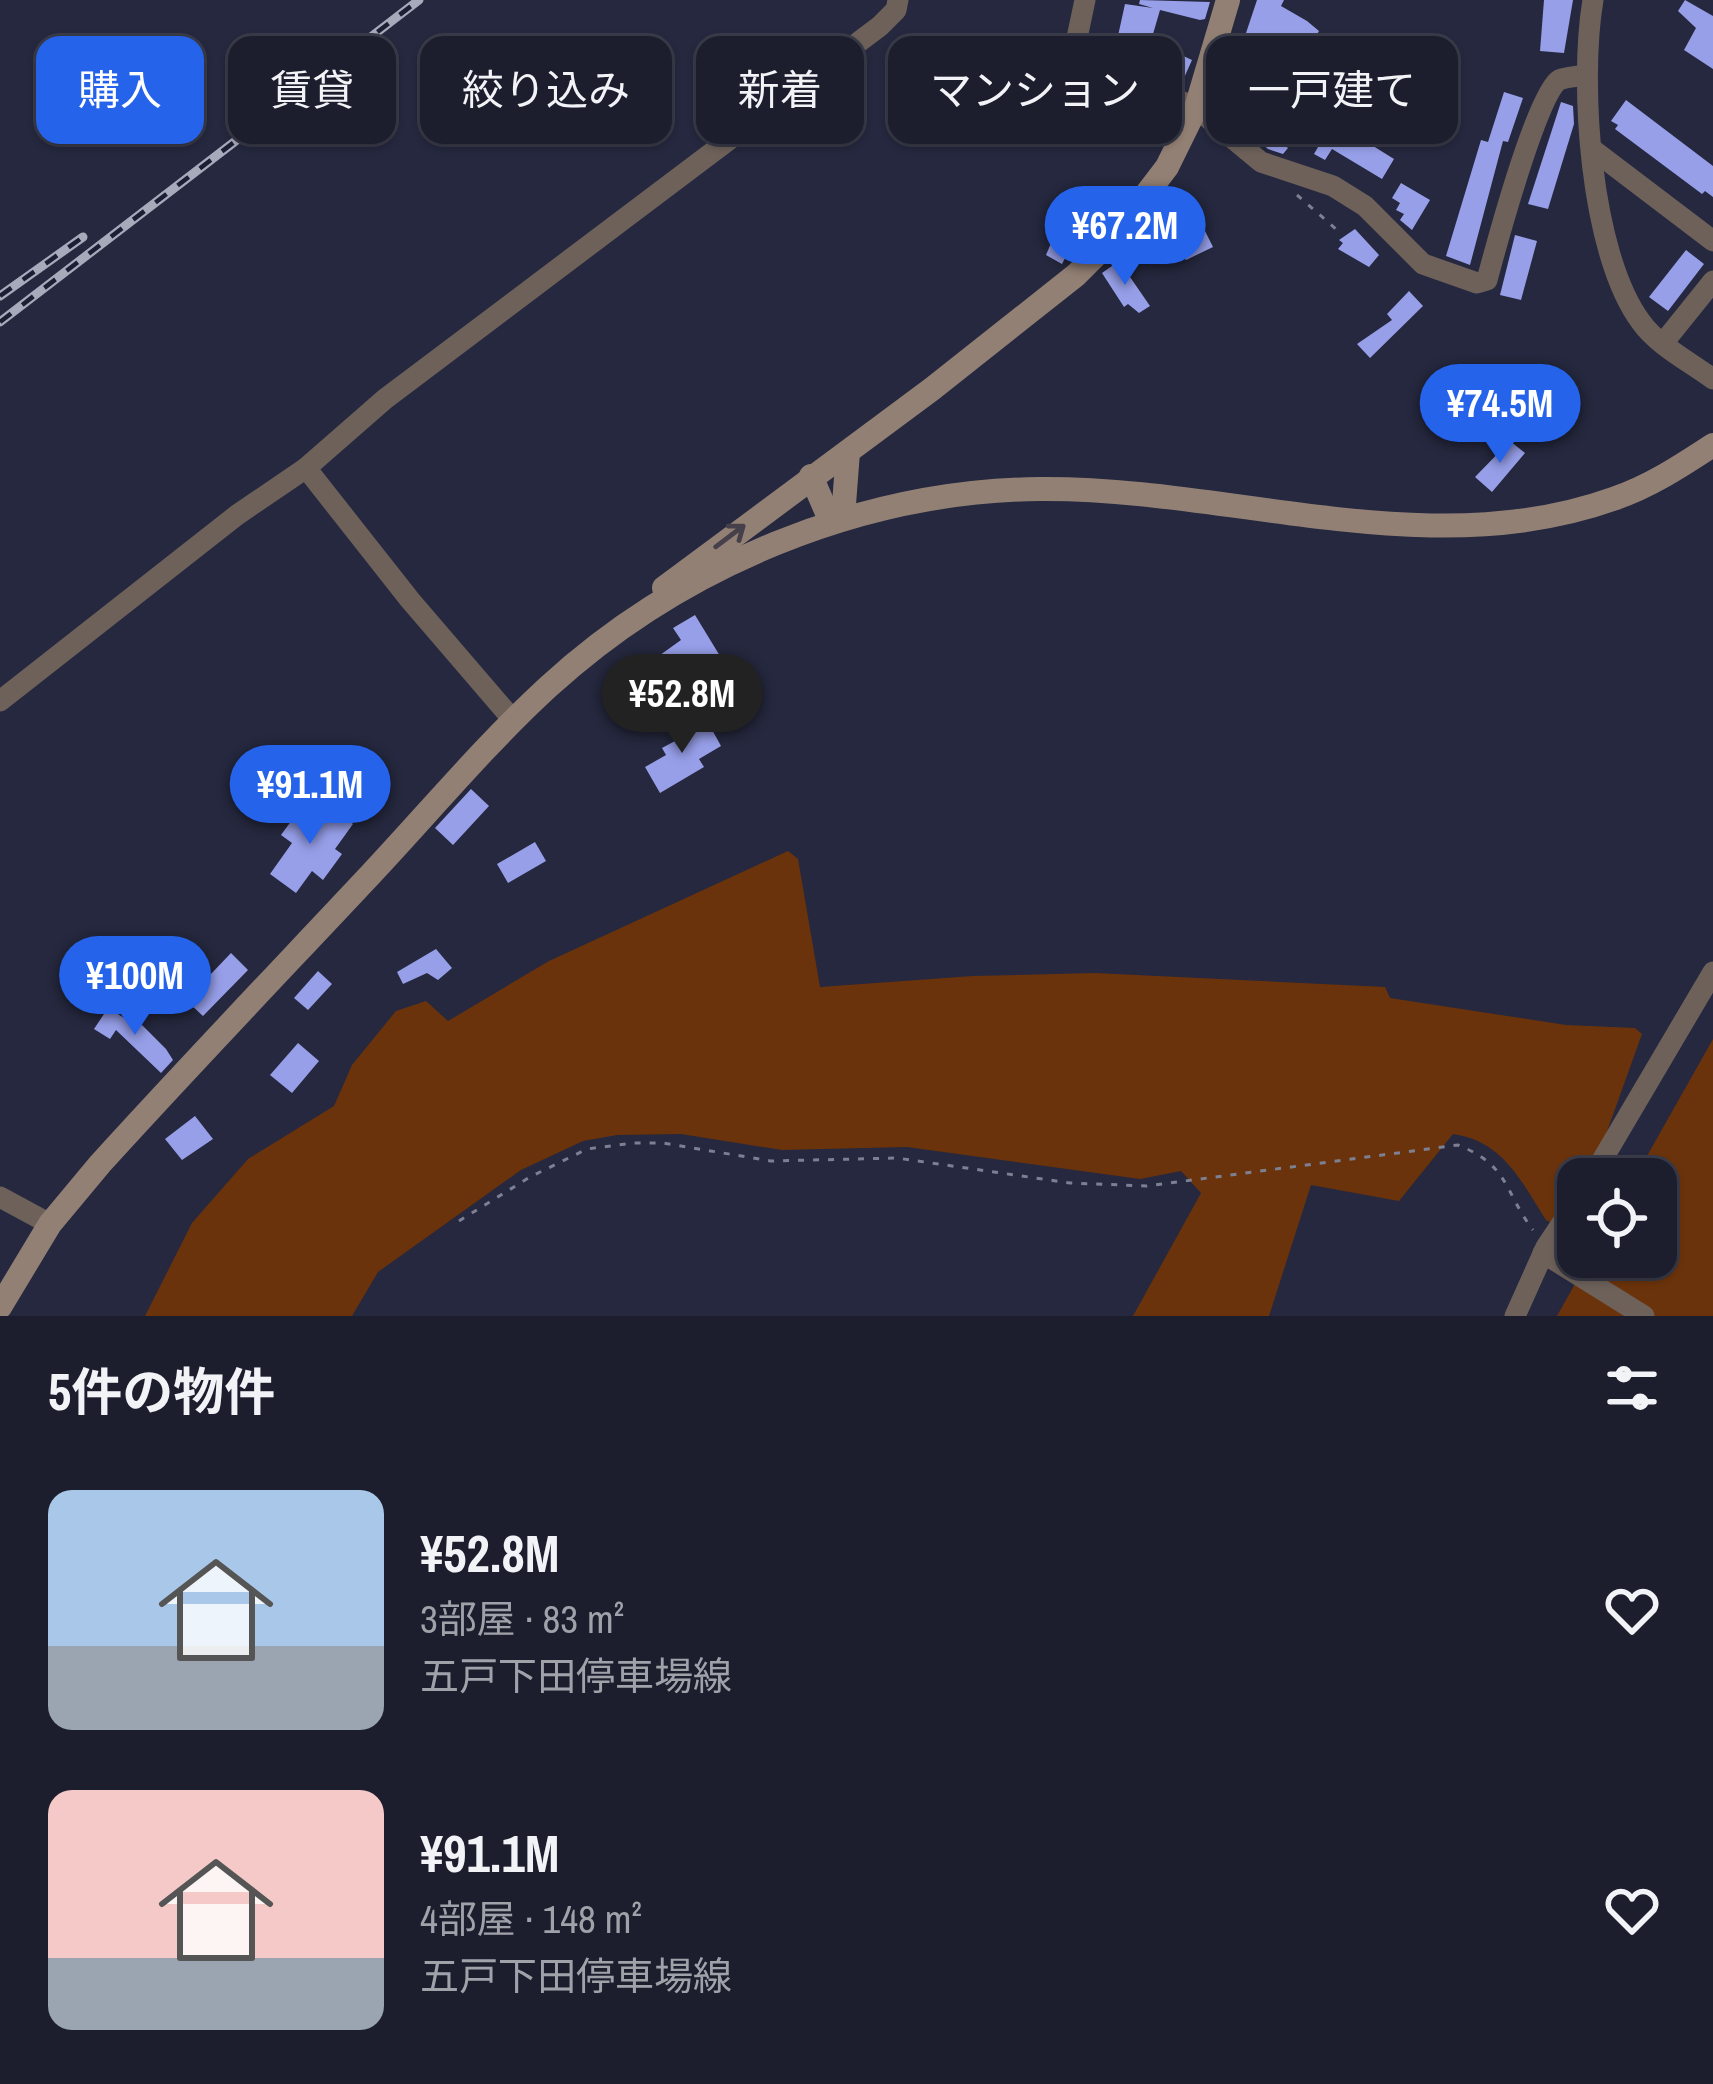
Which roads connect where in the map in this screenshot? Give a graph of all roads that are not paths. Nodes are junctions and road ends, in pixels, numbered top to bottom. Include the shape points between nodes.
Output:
1 (898, 0) edge
2 (1085, 0) edge
3 (1228, 0) edge
4 (1593, 0) edge
5 (1587, 75) junction
6 (1196, 108) junction
7 (1592, 148) junction
8 (1713, 242) edge
9 (1713, 281) edge
10 (1664, 342) junction
11 (1713, 379) edge
12 (1713, 445) edge
13 (848, 452) junction
14 (306, 468) junction
15 (811, 476) junction
16 (837, 520) junction
17 (643, 614) junction
18 (0, 701) edge
19 (513, 720) junction
20 (1713, 972) edge
21 (1603, 1158) edge
22 (0, 1197) edge
23 (50, 1224) junction
24 (1557, 1238) edge
25 (1548, 1254) junction
26 (0, 1307) edge
27 (1515, 1316) edge
28 (1644, 1316) edge

1 - 14 street via 880,26 385,399
2 - 6 street via 1074,52
3 - 6 main road
4 - 5 street
5 - 6 street via 1558,80 1550,90 1518,163 1487,280 1477,283 1423,264 1365,206 1262,162
5 - 7 street
6 - 13 main road via 1167,167 1076,275
7 - 8 street
7 - 10 street via 1620,286 1642,325
9 - 10 street
10 - 11 street
12 - 16 main road via 1616,498 1517,522 1400,524 1117,490 1035,489
13 - 15 main road
13 - 16 main road
14 - 18 street
14 - 19 street
15 - 16 main road
17 -> 15 main road via 666,585
16 - 17 main road via 743,558
17 - 19 main road
19 - 23 main road
20 - 21 street
22 - 23 street
23 - 26 main road
24 - 25 street
25 - 27 street
25 - 28 street

